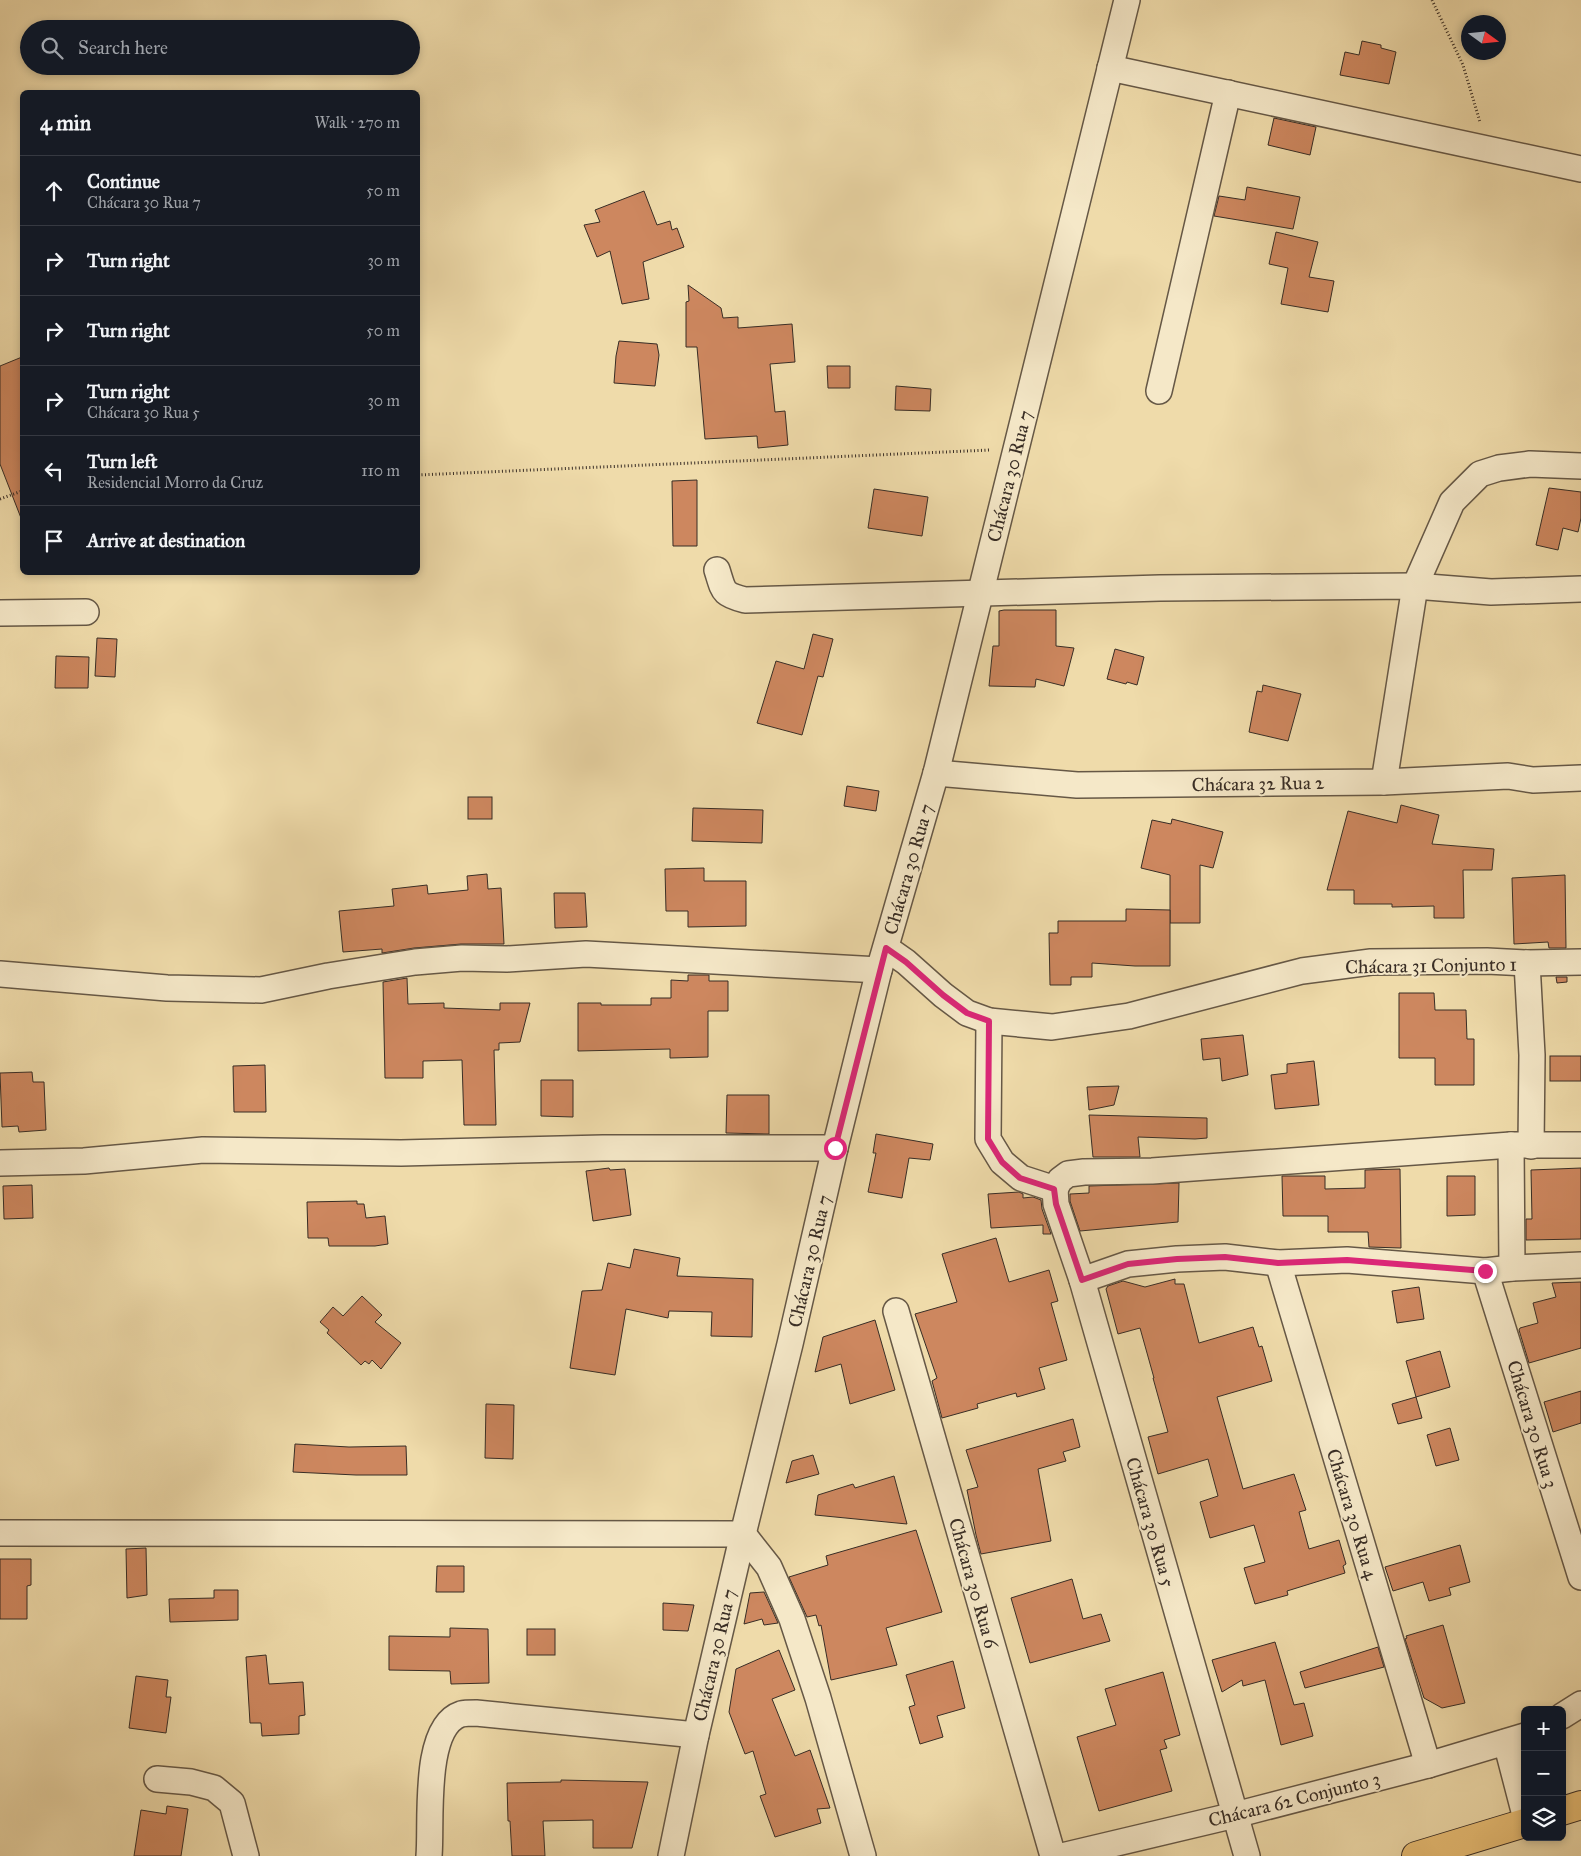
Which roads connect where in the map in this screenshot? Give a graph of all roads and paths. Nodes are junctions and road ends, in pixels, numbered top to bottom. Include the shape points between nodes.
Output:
1 (1127, 0) edge
2 (1432, 0) edge
3 (1110, 68) junction
4 (1228, 94) junction
5 (1488, 149) junction
6 (1581, 169) edge
7 (1159, 391) dead end
8 (1016, 449) junction
9 (1581, 466) edge
10 (420, 475) edge
11 (20, 492) edge
12 (0, 500) edge
13 (717, 570) dead end
14 (1415, 586) junction
15 (1581, 589) edge
16 (980, 593) junction
17 (86, 612) dead end
18 (0, 613) edge
19 (936, 772) junction
20 (1581, 778) edge
21 (1384, 782) junction
22 (882, 959) junction
23 (1581, 962) edge
24 (1527, 963) junction
25 (0, 974) edge
26 (989, 1021) junction
27 (1521, 1145) junction
28 (1581, 1146) edge
29 (835, 1148) junction
30 (0, 1163) edge
31 (1054, 1189) junction
32 (1278, 1263) junction
33 (1581, 1265) edge
34 (1512, 1268) junction
35 (1485, 1271) junction
36 (1082, 1280) junction
37 (896, 1311) dead end
38 (0, 1533) edge
39 (742, 1534) junction
40 (1581, 1577) edge
41 (1581, 1704) edge
42 (1566, 1713) edge
43 (696, 1735) junction
44 (1516, 1739) edge
45 (1428, 1765) junction
46 (157, 1778) dead end
47 (1523, 1796) edge
48 (1581, 1805) edge
49 (1566, 1810) edge
50 (1235, 1815) junction
51 (1521, 1824) edge
52 (246, 1856) edge
53 (428, 1856) edge
54 (670, 1856) edge
55 (863, 1856) edge
56 (1053, 1856) edge
57 (1062, 1856) edge
58 (1247, 1856) edge
59 (1416, 1856) edge

1 - 3 street, Chácara 30 Rua 7
2 - 5 path via 1463,65
3 - 4 street
3 - 8 street, Chácara 30 Rua 7
4 - 5 street
4 - 7 street
5 - 6 street
8 - 10 path
8 - 16 street, Chácara 30 Rua 7
9 - 14 street via 1530,464 1480,474 1452,502
11 - 12 path
13 - 16 street via 728,596 745,600
14 - 15 street via 1491,592
14 - 16 street
14 - 21 street
16 - 19 street, Chácara 30 Rua 7
17 - 18 street
19 - 21 street, Chácara 32 Rua 2 via 1077,784
19 - 22 street, Chácara 30 Rua 7
20 - 21 street, Chácara 32 Rua 2 via 1533,780 1508,776
22 - 25 street via 586,954 462,958 415,962 261,990 167,988
22 - 26 street, Chácara 31 Conjunto 1 via 906,962 967,1013
22 - 29 street, Chácara 30 Rua 7
23 - 24 street
24 - 26 street, Chácara 31 Conjunto 1 via 1370,962 1302,972 1129,1016 1052,1027
24 - 27 street, Chácara 31 Conjunto 1 via 1532,1055
26 - 31 street via 988,1139 1002,1162 1020,1178
27 - 28 street
27 - 31 street via 1162,1170 1084,1172 1068,1174
27 - 34 street, Chácara 31 Conjunto 1
29 - 30 street via 603,1148 401,1153 203,1150 84,1161
29 - 39 street, Chácara 30 Rua 7
31 - 36 street, Chácara 30 Rua 5
32 - 35 street via 1347,1260
32 - 36 street via 1225,1257 1177,1259 1128,1264
32 - 45 street, Chácara 30 Rua 4
33 - 34 street
34 - 35 street
35 - 40 street, Chácara 30 Rua 3
36 - 50 street, Chácara 30 Rua 5
37 - 56 street, Chácara 30 Rua 6
38 - 39 street
39 - 43 street, Chácara 30 Rua 7
39 - 55 street via 769,1567 792,1619
41 - 42 street
43 - 53 street via 460,1714 439,1737 433,1758
43 - 54 street, Chácara 30 Rua 7
44 - 45 street, Chácara 62 Conjunto 3
44 - 47 street
45 - 50 street, Chácara 62 Conjunto 3
46 - 52 street via 214,1788 232,1803
48 - 49 main road
50 - 57 street, Chácara 62 Conjunto 3
50 - 58 street, Chácara 30 Rua 5
51 - 59 main road

